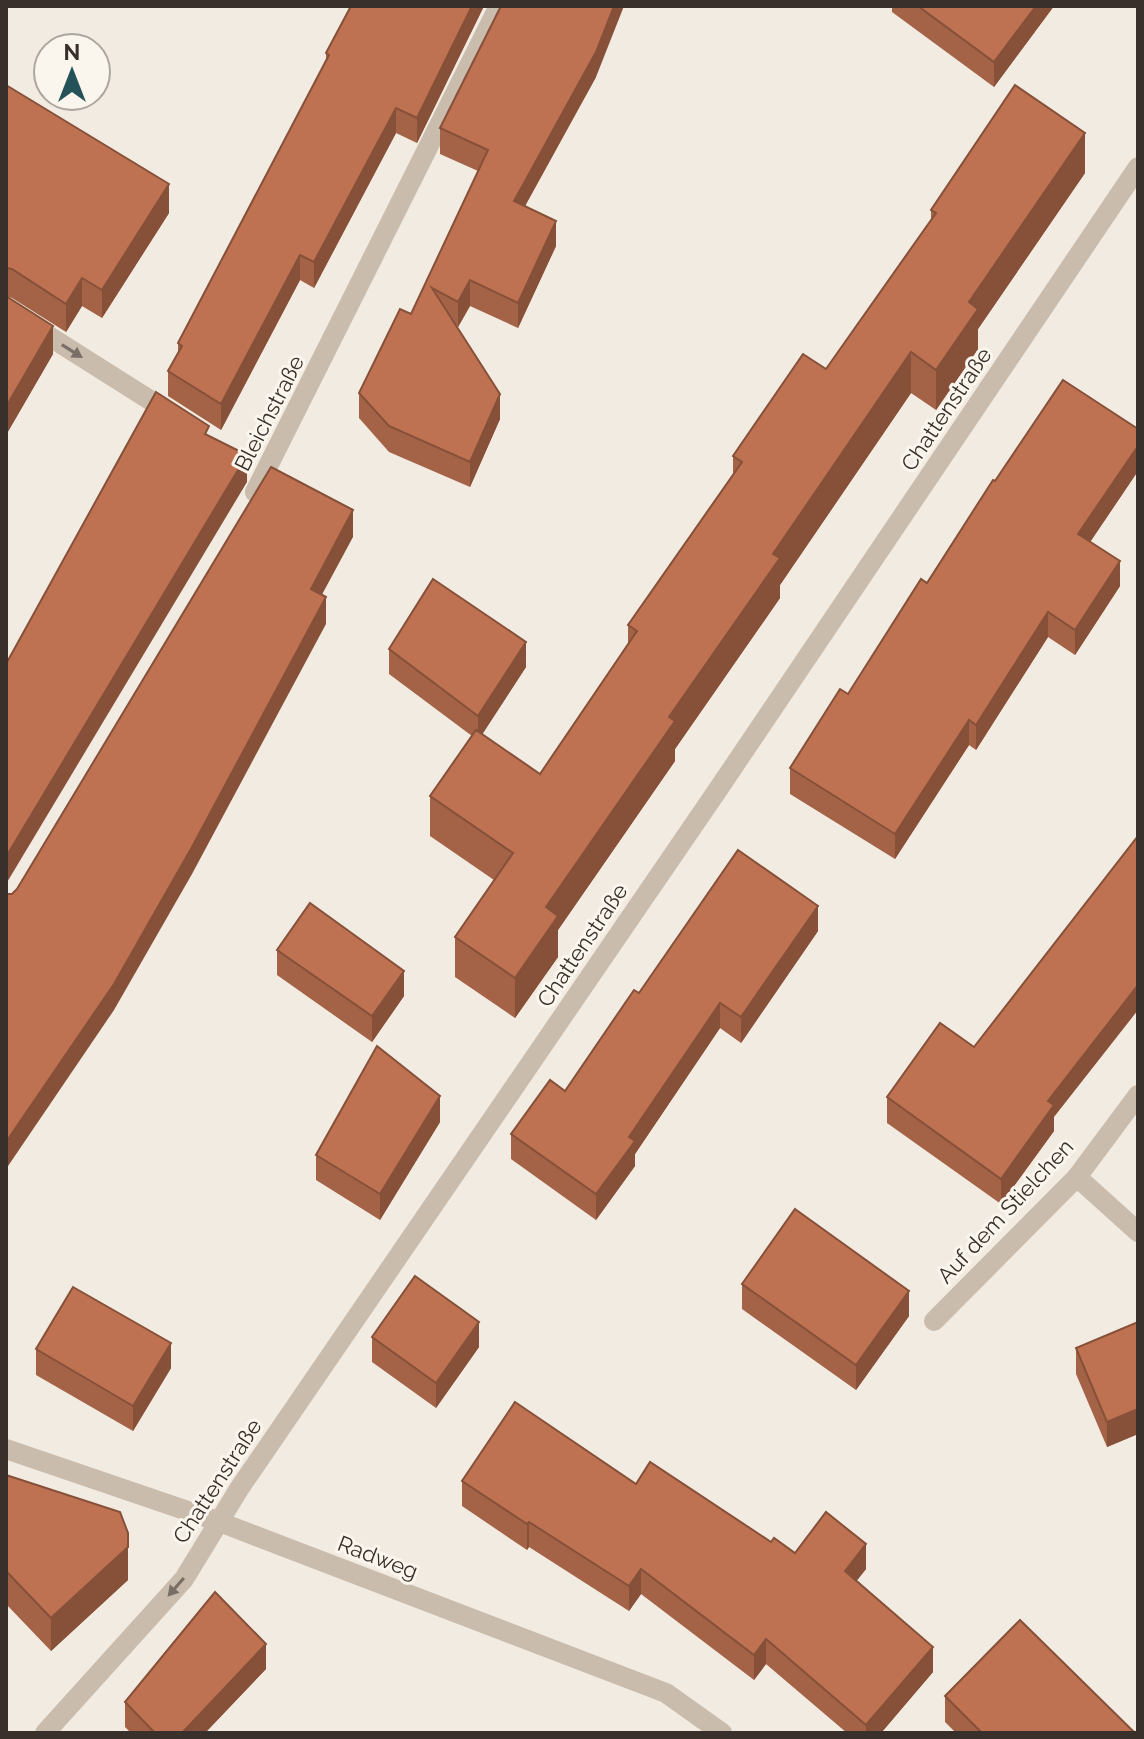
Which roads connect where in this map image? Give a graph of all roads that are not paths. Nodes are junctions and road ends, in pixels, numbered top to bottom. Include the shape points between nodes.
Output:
1 (499, 6) edge
2 (1138, 167) edge
3 (6, 309) edge
4 (188, 424) edge
5 (242, 515) edge
6 (1138, 1095) edge
7 (1077, 1177) junction
8 (1138, 1232) edge
9 (934, 1321) dead end
10 (6, 1449) edge
11 (217, 1521) junction
12 (45, 1733) edge
13 (722, 1733) edge

1 - 5 street, Bleichstraße via 260,470
2 - 11 street, Chattenstraße
3 -> 4 street
6 - 7 street, Auf dem Stielchen
7 - 8 street
7 - 9 street, Auf dem Stielchen
10 - 11 street, Radweg
11 -> 12 street, Chattenstraße via 184,1579
11 - 13 street, Radweg via 666,1693

